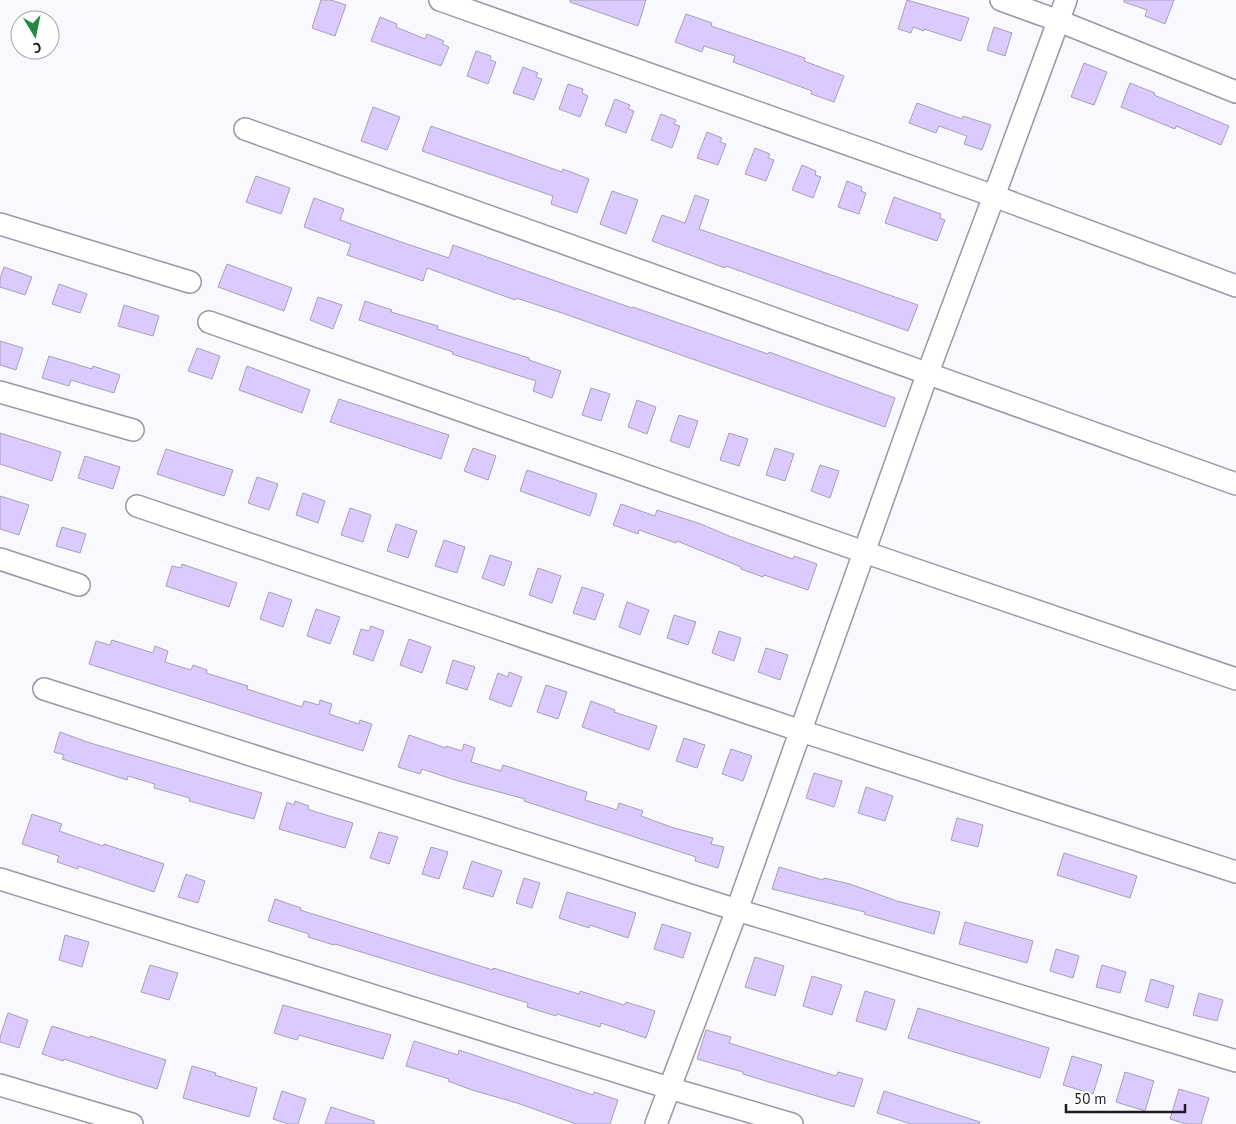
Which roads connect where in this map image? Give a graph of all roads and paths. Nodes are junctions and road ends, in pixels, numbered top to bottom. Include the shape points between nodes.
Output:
1 (440, 0) edge
2 (1002, 0) edge
3 (1066, 0) edge
4 (1059, 21) junction
5 (1236, 92) edge
6 (245, 129) dead end
7 (994, 196) junction
8 (0, 224) edge
9 (190, 282) dead end
10 (1236, 286) edge
11 (209, 322) dead end
12 (927, 375) junction
13 (0, 392) edge
14 (133, 430) dead end
15 (1236, 484) edge
16 (137, 506) dead end
17 (864, 552) junction
18 (0, 559) edge
19 (79, 585) dead end
20 (1236, 679) edge
21 (44, 689) dead end
22 (801, 731) junction
23 (1236, 872) edge
24 (0, 879) edge
25 (737, 910) junction
26 (1236, 1061) edge
27 (0, 1085) edge
28 (669, 1088) junction
29 (132, 1124) edge
30 (656, 1124) edge
31 (792, 1124) edge

1 - 7 street
2 - 4 street
3 - 4 street
4 - 5 street
4 - 7 street
6 - 12 street
7 - 10 street
7 - 12 street
8 - 9 street
11 - 17 street
12 - 15 street
12 - 17 street
13 - 14 street
16 - 22 street
17 - 20 street
17 - 22 street
18 - 19 street
21 - 25 street
22 - 23 street
22 - 25 street
24 - 28 street
25 - 26 street
25 - 28 street
27 - 29 street
28 - 30 street
28 - 31 street

